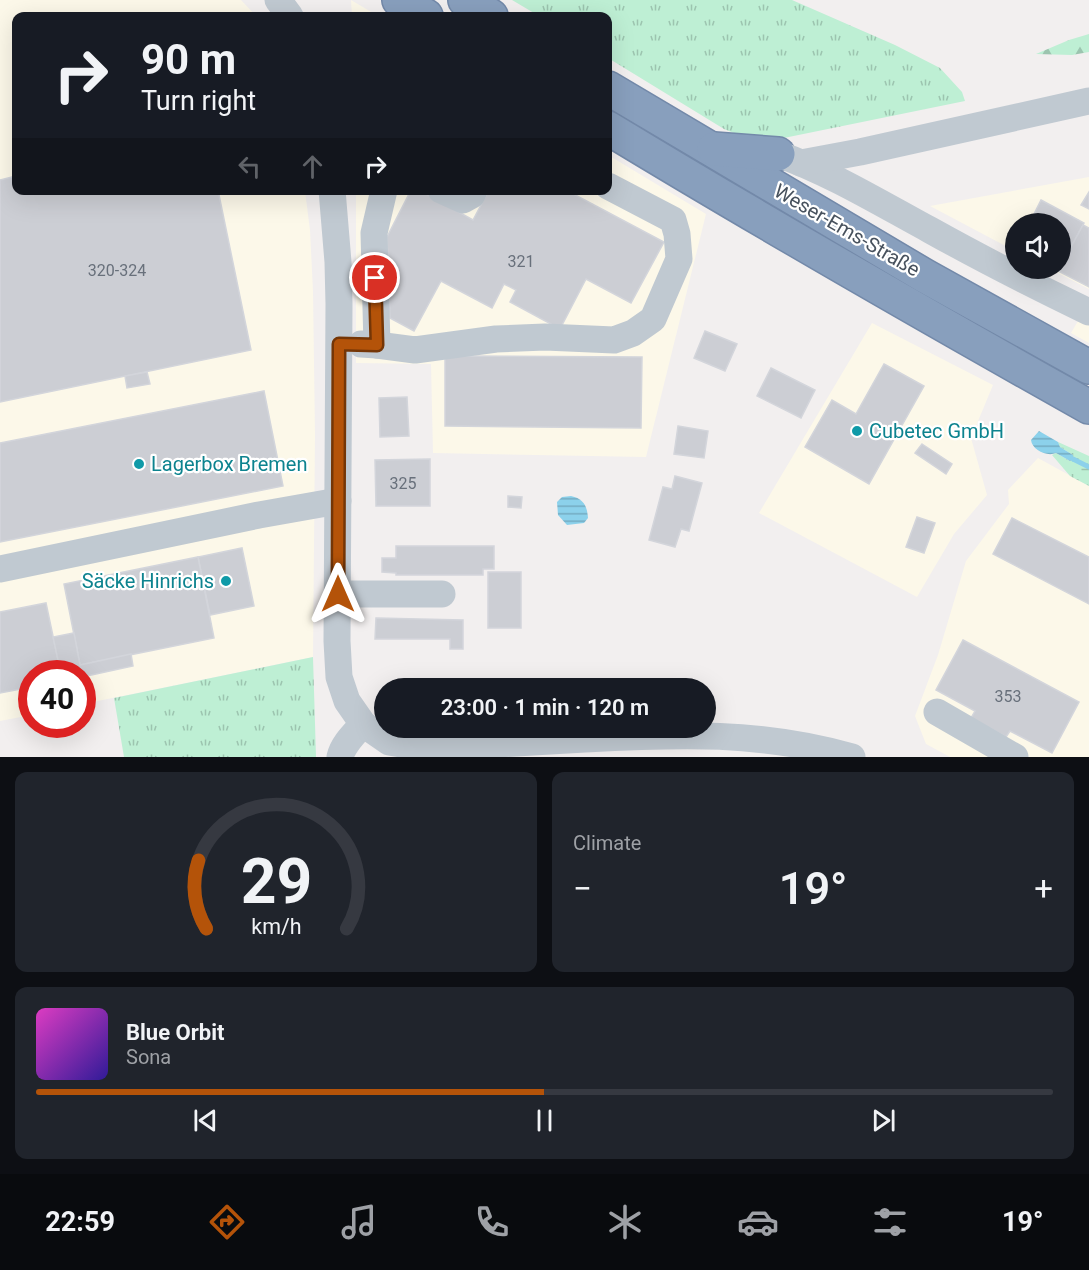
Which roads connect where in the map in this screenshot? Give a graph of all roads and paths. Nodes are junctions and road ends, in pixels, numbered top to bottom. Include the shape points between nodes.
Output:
1 (399, 0) edge
2 (465, 0) edge
3 (419, 12) edge
4 (484, 12) edge
5 (612, 90) edge
6 (1089, 101) edge
7 (612, 130) edge
8 (709, 149) junction
9 (789, 158) junction
10 (612, 188) edge
11 (383, 195) edge
12 (452, 195) edge
13 (472, 195) edge
14 (327, 201) edge
15 (1089, 312) edge
16 (339, 344) junction
17 (377, 345) junction
18 (1089, 368) edge
19 (1089, 407) edge
20 (338, 501) junction
21 (0, 569) edge
22 (338, 594) junction
23 (442, 594) dead end
24 (937, 712) dead end
25 (363, 724) junction
26 (694, 746) edge
27 (340, 757) edge
28 (852, 757) edge
29 (1015, 757) edge

1 - 3 highway
2 - 4 highway
5 - 8 highway, Weser-Ems-Straße
6 - 9 street via 860,152
7 - 19 highway, Weser-Ems-Straße via 738,207
8 - 9 highway
8 - 18 highway, Weser-Ems-Straße
9 - 15 street, Weser-Ems-Straße
10 - 17 street via 673,220 677,234 679,259 653,319 633,333 614,340 496,339 415,350
11 - 17 street via 374,233
12 - 13 street via 463,200
14 - 16 street via 338,262
16 - 17 street
16 - 20 street
20 - 21 street
20 - 22 street
22 - 23 street
22 - 25 street via 339,677 347,701
24 - 29 street
25 - 26 street via 389,742 426,748
25 - 27 street via 341,750
26 - 28 street via 755,737

